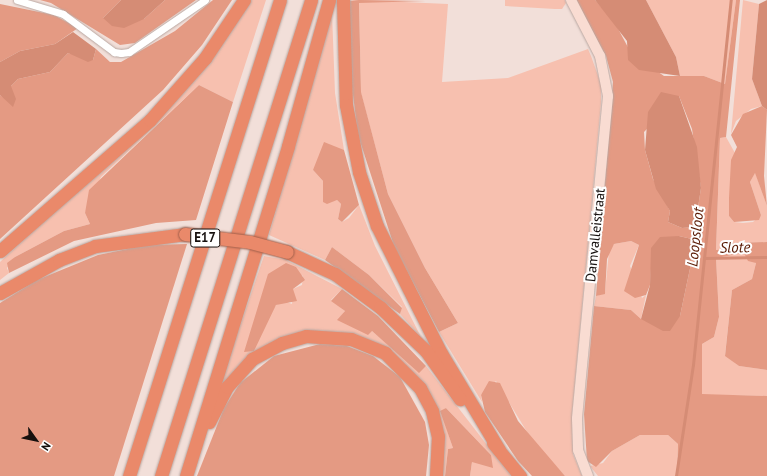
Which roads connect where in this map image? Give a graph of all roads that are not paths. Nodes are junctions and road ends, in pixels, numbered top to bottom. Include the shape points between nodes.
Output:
1 (17, 0) edge
2 (205, 0) edge
3 (244, 0) edge
4 (280, 0) edge
5 (311, 0) edge
6 (329, 0) edge
7 (343, 0) edge
8 (572, 0) edge
9 (0, 250) edge
10 (0, 293) edge
11 (499, 450) junction
12 (129, 476) edge
13 (161, 476) edge
14 (187, 476) edge
15 (436, 476) edge
16 (520, 476) edge
17 (588, 476) edge

1 - 2 street via 63,14 114,52 121,53 128,52
3 - 9 highway via 205,58 150,120
4 - 12 highway, E17
5 - 13 highway, E17
6 - 14 highway via 288,146
7 - 11 highway via 346,105 359,172 377,226 441,353
8 - 17 street, Damvalleistraat via 600,56 608,96 577,419 578,450
10 - 11 highway, bridge via 59,260 95,246 185,234 250,242 287,252 335,274 402,326 426,351
11 - 16 highway
14 - 15 highway via 213,412 240,371 252,359 282,343 326,336 370,345 411,376 426,399 435,424 439,449

